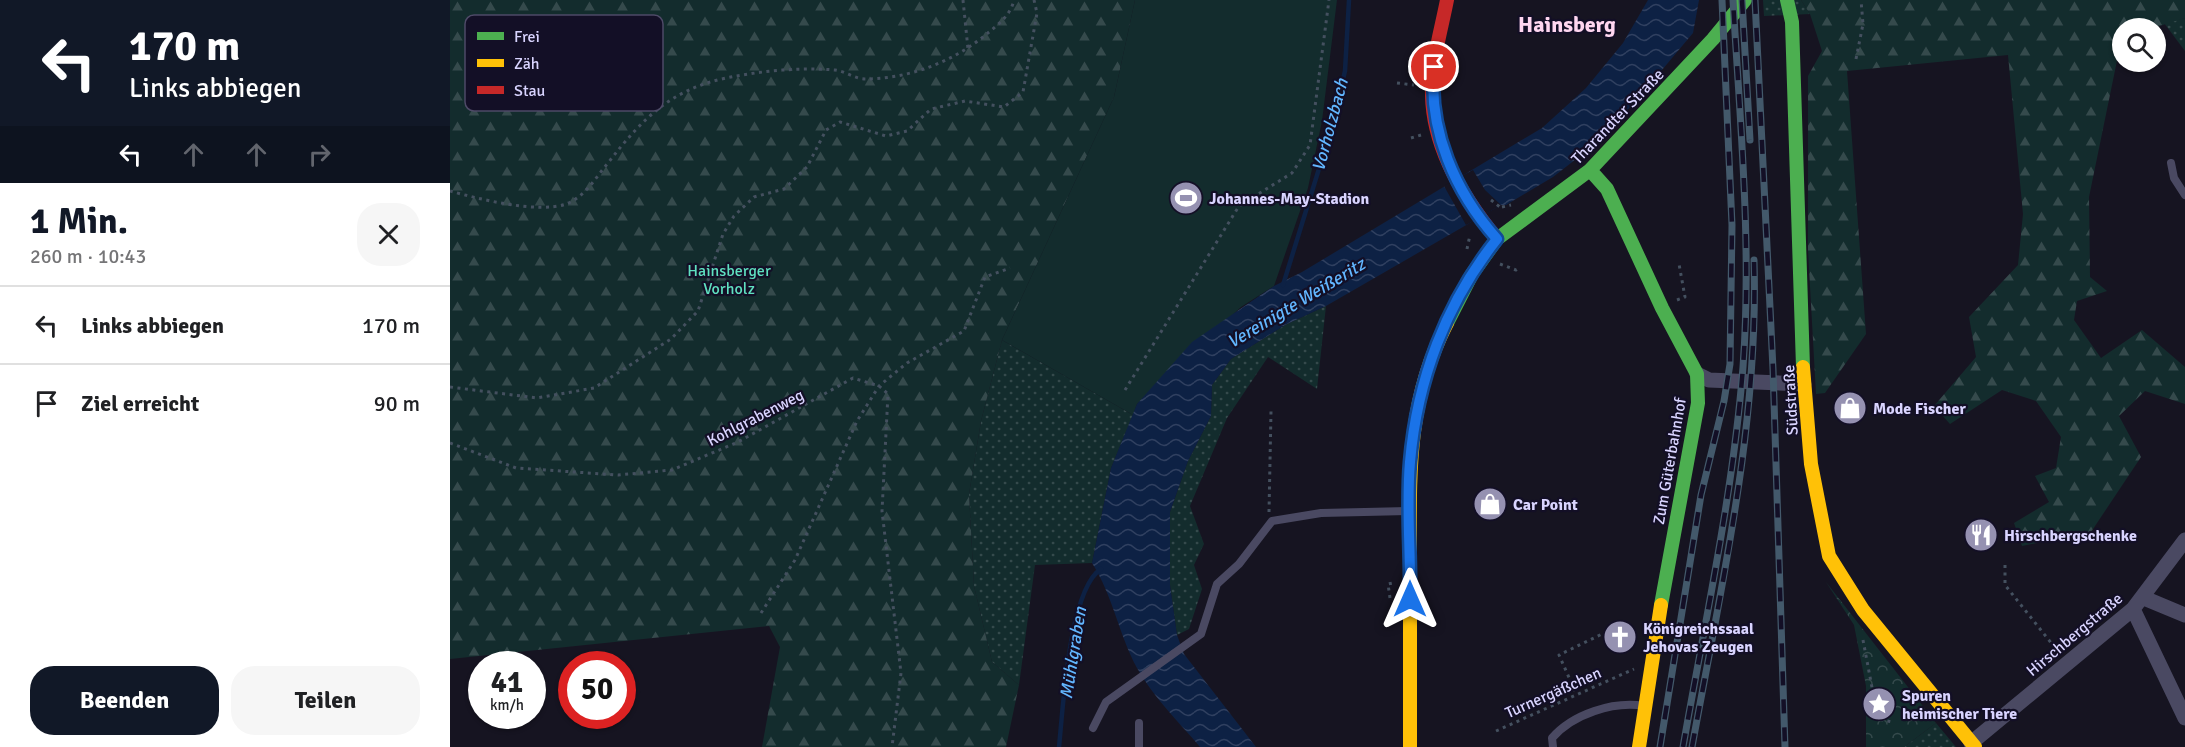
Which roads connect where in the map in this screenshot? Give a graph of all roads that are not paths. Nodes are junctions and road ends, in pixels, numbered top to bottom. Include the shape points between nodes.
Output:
1 (1447, 0) edge
2 (1745, 0) edge
3 (1786, 0) edge
4 (2171, 162) dead end
5 (1590, 170) junction
6 (2185, 195) edge
7 (1497, 239) junction
8 (1696, 374) junction
9 (1804, 384) junction
10 (1410, 511) junction
11 (2185, 540) edge
12 (2138, 604) junction
13 (2185, 615) edge
14 (1646, 706) junction
15 (2185, 718) edge
16 (1139, 723) dead end
17 (1093, 728) dead end
18 (1973, 745) edge
19 (1139, 747) edge
20 (1410, 747) edge
21 (1553, 747) edge
22 (1639, 747) edge

1 - 7 street via 1431,98 1438,136 1474,222
2 - 5 street, Tharandter Straße
3 - 9 street, Südstraße via 1792,22
4 - 6 lane via 2174,178
5 - 7 street, Tharandter Straße
5 - 8 street, Zum Güterbahnhof via 1607,189
7 - 10 street, Tharandter Straße via 1456,303 1424,374 1410,464
8 - 9 street via 1709,380
8 - 14 street, Zum Güterbahnhof via 1698,403 1673,529
9 - 18 street, Südstraße via 1810,464 1829,556 1863,610
10 - 17 lane via 1321,513 1272,521 1239,564 1217,584 1201,634 1106,702
10 - 20 street, Tharandter Straße
11 - 12 street, Hirschbergstraße
12 - 13 street
12 - 15 street
12 - 18 street, Hirschbergstraße
14 - 21 lane via 1628,704 1573,721 1552,738
14 - 22 street, Zum Güterbahnhof
16 - 19 lane

